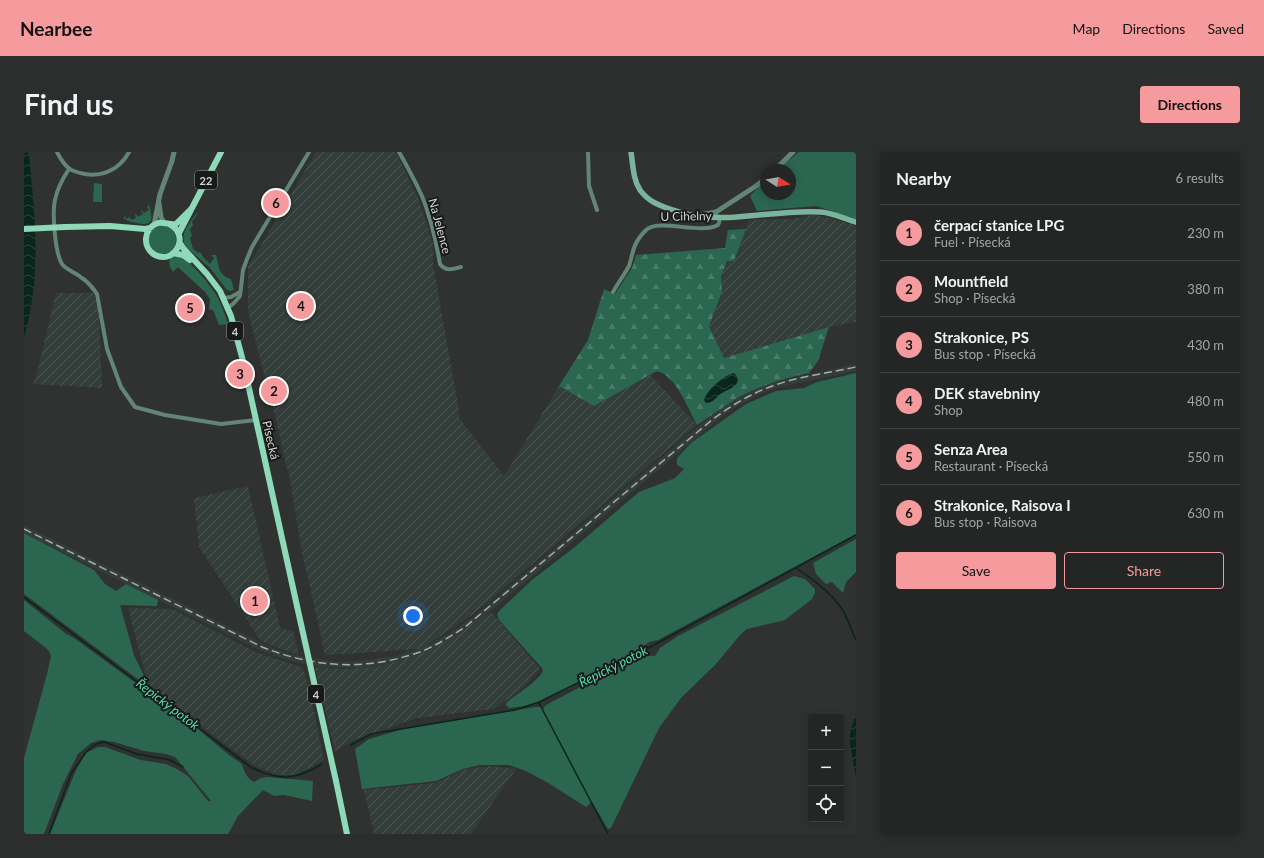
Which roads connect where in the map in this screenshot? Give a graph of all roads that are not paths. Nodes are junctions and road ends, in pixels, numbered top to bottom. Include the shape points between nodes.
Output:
1 (56, 152) edge
2 (129, 152) edge
3 (174, 152) edge
4 (221, 152) edge
5 (309, 152) edge
6 (399, 152) edge
7 (588, 152) edge
8 (631, 152) edge
9 (793, 152) edge
10 (781, 164) edge
11 (69, 169) junction
12 (760, 183) edge
13 (159, 200) junction
14 (192, 208) junction
15 (597, 210) dead end
16 (716, 212) junction
17 (696, 216) junction
18 (719, 218) junction
19 (856, 222) edge
20 (166, 223) junction
21 (125, 227) junction
22 (152, 227) junction
23 (24, 229) edge
24 (179, 233) junction
25 (146, 238) junction
26 (180, 243) junction
27 (173, 253) junction
28 (198, 265) junction
29 (461, 267) dead end
30 (240, 292) junction
31 (613, 292) dead end
32 (223, 298) junction
33 (228, 308) junction
34 (253, 421) junction
35 (348, 834) edge

1 - 11 street
2 - 11 street via 123,161 104,174 92,175
3 - 13 street
4 - 14 main road, 22
5 - 30 street via 247,259
6 - 29 street, Na Jelence via 428,211 440,264 448,270
7 - 15 street via 589,186
8 - 17 main road via 634,175 644,195 656,204
9 - 10 street
11 - 34 street, Písecká via 55,199 58,255 62,265 82,277 97,294 108,349 121,387 135,408 221,424
12 - 16 street
13 - 20 street via 162,217
13 - 22 street
14 - 20 main road, 22 via 178,222
14 - 24 main road, 22
16 - 17 street
16 - 18 street
17 - 18 main road
18 - 19 main road via 814,212
18 - 31 street, U Cihelny via 718,225 713,228 651,227 634,247 629,264
20 - 22 main road
20 - 24 main road
21 - 22 main road
21 - 23 main road, bridge via 99,225
21 - 25 main road
22 - 25 main road
24 - 26 main road
25 - 27 main road, 4 via 146,244 152,254 162,257
26 - 27 main road
26 - 28 main road, Písecká / 4
27 - 28 main road, Písecká / 4 via 183,255
28 - 32 main road, Písecká / 4 via 213,281
30 - 32 street
30 - 33 street via 237,300
32 - 33 main road, Písecká / 4
33 - 34 main road, Písecká / 4 via 239,344
34 - 35 main road, Písecká / 4, bridge

